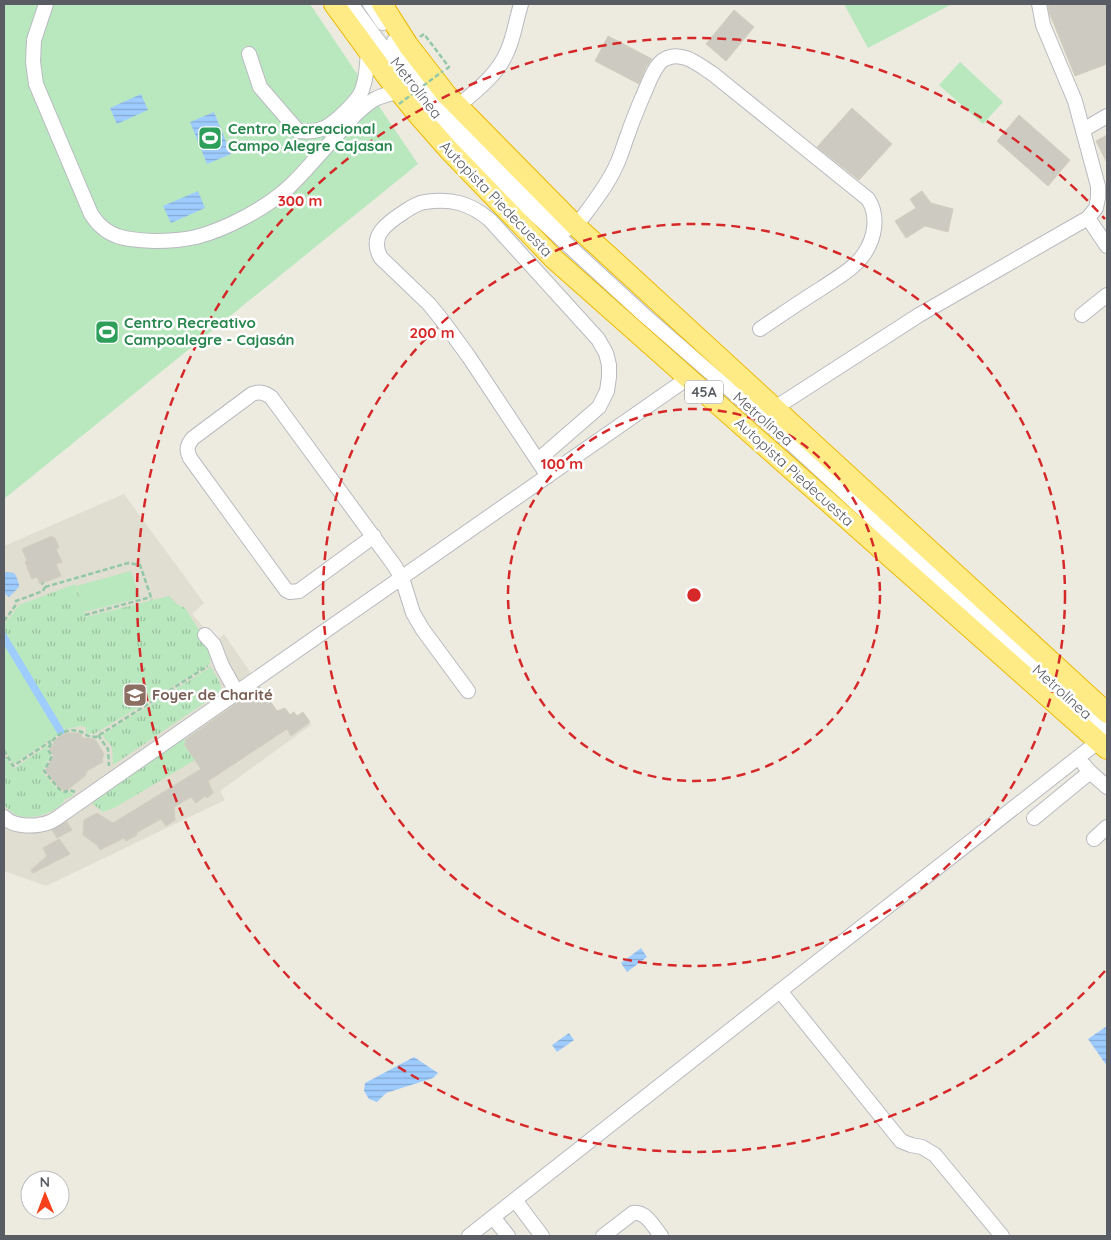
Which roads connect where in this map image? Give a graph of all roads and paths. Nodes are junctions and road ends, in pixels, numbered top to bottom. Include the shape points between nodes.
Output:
1 (46, 4) edge
2 (334, 4) edge
3 (352, 4) edge
4 (370, 4) edge
5 (382, 4) edge
6 (520, 4) edge
7 (1040, 4) edge
8 (368, 51) junction
9 (248, 54) dead end
10 (443, 71) dead end
11 (399, 98) junction
12 (458, 106) junction
13 (1107, 116) edge
14 (1083, 130) junction
15 (1088, 218) junction
16 (576, 226) junction
17 (1107, 246) edge
18 (1107, 295) edge
19 (1082, 315) dead end
20 (760, 329) dead end
21 (688, 378) junction
22 (775, 408) junction
23 (538, 460) junction
24 (548, 476) junction
25 (374, 536) junction
26 (402, 578) junction
27 (42, 583) dead end
28 (45, 587) junction
29 (85, 615) dead end
30 (4, 621) edge
31 (205, 635) dead end
32 (218, 657) junction
33 (468, 691) dead end
34 (236, 693) junction
35 (1107, 713) edge
36 (98, 736) junction
37 (1105, 738) edge
38 (53, 740) junction
39 (4, 750) edge
40 (1078, 756) junction
41 (110, 770) dead end
42 (1090, 772) junction
43 (1107, 787) edge
44 (82, 800) junction
45 (4, 817) edge
46 (1034, 818) dead end
47 (1107, 827) edge
48 (1094, 839) dead end
49 (780, 991) junction
50 (515, 1200) junction
51 (493, 1217) junction
52 (469, 1236) edge
53 (508, 1236) edge
54 (542, 1236) edge
55 (603, 1236) edge
56 (661, 1236) edge
57 (1002, 1236) edge

1 - 11 street via 34,40 32,62 36,84 91,214 114,236 166,241 195,237 222,228 259,209 289,187 367,104 384,95
2 - 8 highway, Autopista Piedecuesta / 45A
3 - 37 street, Metrolínea via 414,89 457,140 637,308 910,553
4 - 37 street, Metrolínea via 420,80 465,134 625,286 740,388
5 - 12 highway, 45A via 408,45
6 - 12 street via 503,60
7 - 14 street via 1043,25 1075,101
8 - 9 street via 366,77 360,95 328,126 311,133 298,131 260,87
8 - 11 highway, Autopista Piedecuesta / 45A
10 - 11 path, bridge
11 - 21 highway, Autopista Piedecuesta / 45A via 554,259
12 - 16 highway, 45A
13 - 14 street
14 - 15 street via 1098,186 1096,208
15 - 17 street
15 - 22 street via 906,323
16 - 20 street via 617,165 632,122 659,64 672,57 692,59 868,199 873,207 875,226 864,255 848,270
16 - 22 highway, 45A
18 - 19 street
21 - 24 street
21 - 37 highway, Autopista Piedecuesta / 45A
22 - 35 highway, 45A
23 - 23 street via 599,407 607,391 609,377 606,353 598,340 480,211 447,201 418,204 388,222 379,234 377,251 442,320
23 - 24 street
24 - 26 street
25 - 25 street via 267,394 252,394 188,445 190,458 290,592 299,591
25 - 26 street
26 - 33 street via 423,630
26 - 34 street
27 - 28 path
28 - 29 path via 128,562 140,565 152,599
28 - 30 path via 43,591 16,601
31 - 32 street via 214,645
32 - 34 street
32 - 36 path
34 - 44 street
36 - 38 path via 88,736 76,730 63,732
36 - 41 path via 108,749
37 - 40 street
38 - 39 path via 13,766
38 - 44 path via 48,750 52,756 44,772 59,789 74,791
40 - 42 street
40 - 49 street
42 - 43 street
42 - 46 street
44 - 45 street via 51,822 36,826 20,825
47 - 48 street
49 - 50 street
49 - 57 street via 901,1141 935,1155
50 - 51 street
50 - 54 street
51 - 52 street
51 - 53 street
55 - 56 street via 638,1213 646,1217

